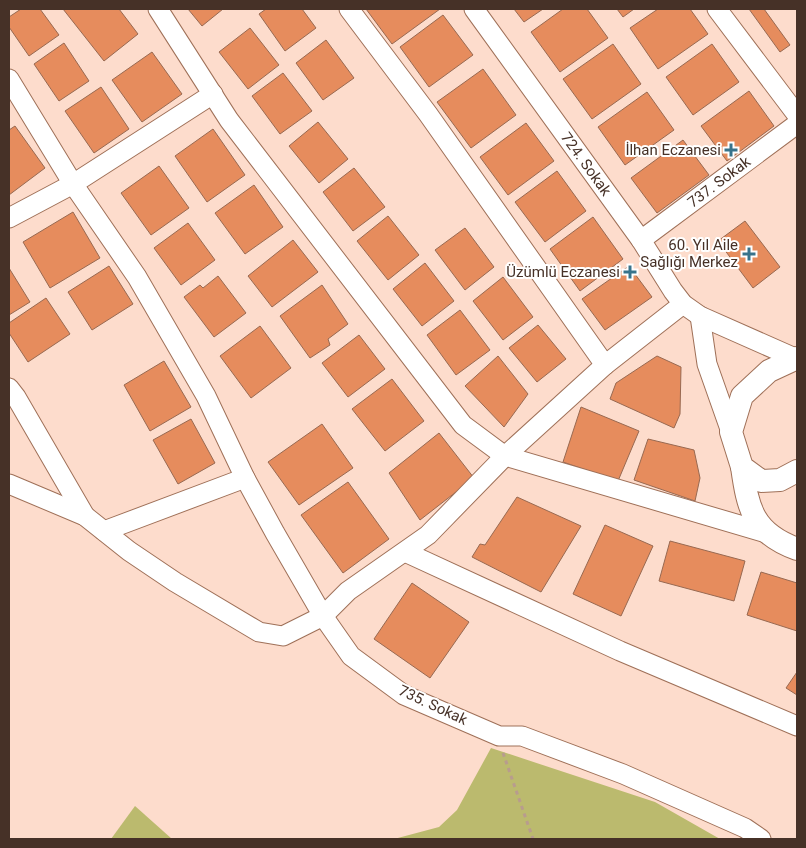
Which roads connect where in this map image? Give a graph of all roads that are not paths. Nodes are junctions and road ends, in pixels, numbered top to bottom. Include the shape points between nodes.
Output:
1 (158, 9) edge
2 (349, 9) edge
3 (474, 9) edge
4 (717, 9) edge
5 (9, 79) edge
6 (213, 94) junction
7 (797, 115) edge
8 (797, 124) edge
9 (73, 184) junction
10 (9, 218) edge
11 (641, 240) junction
12 (683, 304) junction
13 (700, 316) junction
14 (796, 358) edge
15 (605, 365) junction
16 (9, 388) edge
17 (731, 432) junction
18 (505, 456) junction
19 (742, 466) junction
20 (797, 471) edge
21 (245, 478) junction
22 (9, 484) edge
23 (85, 516) junction
24 (104, 531) junction
25 (770, 534) junction
26 (797, 549) edge
27 (404, 552) junction
28 (324, 616) junction
29 (797, 726) edge
30 (761, 839) edge

1 - 6 street
2 - 15 street via 428,114
3 - 11 street, 724. Sokak
4 - 7 street
5 - 9 street, 735. Sokak
6 - 9 street
6 - 18 street via 229,120 463,425
8 - 11 street, 737. Sokak
9 - 10 street
9 - 21 street, 735. Sokak via 137,277 206,396
11 - 12 street, 724. Sokak
12 - 13 street, 724. Sokak
12 - 15 street
13 - 14 street, 724. Sokak
13 - 17 street via 706,364
14 - 17 street via 769,372 742,396
15 - 18 street
16 - 23 street
17 - 19 street
18 - 25 street
18 - 27 street via 428,535
19 - 20 street via 761,481 780,480
19 - 25 street via 747,499 756,520
21 - 24 street
21 - 28 street, 735. Sokak
22 - 23 street
23 - 24 street
24 - 28 street via 129,551 259,632 283,636
25 - 26 street via 780,543
27 - 28 street via 348,591
27 - 29 street via 620,651
28 - 30 street, 735. Sokak via 350,656 404,695 499,736 522,736 623,774 745,828

